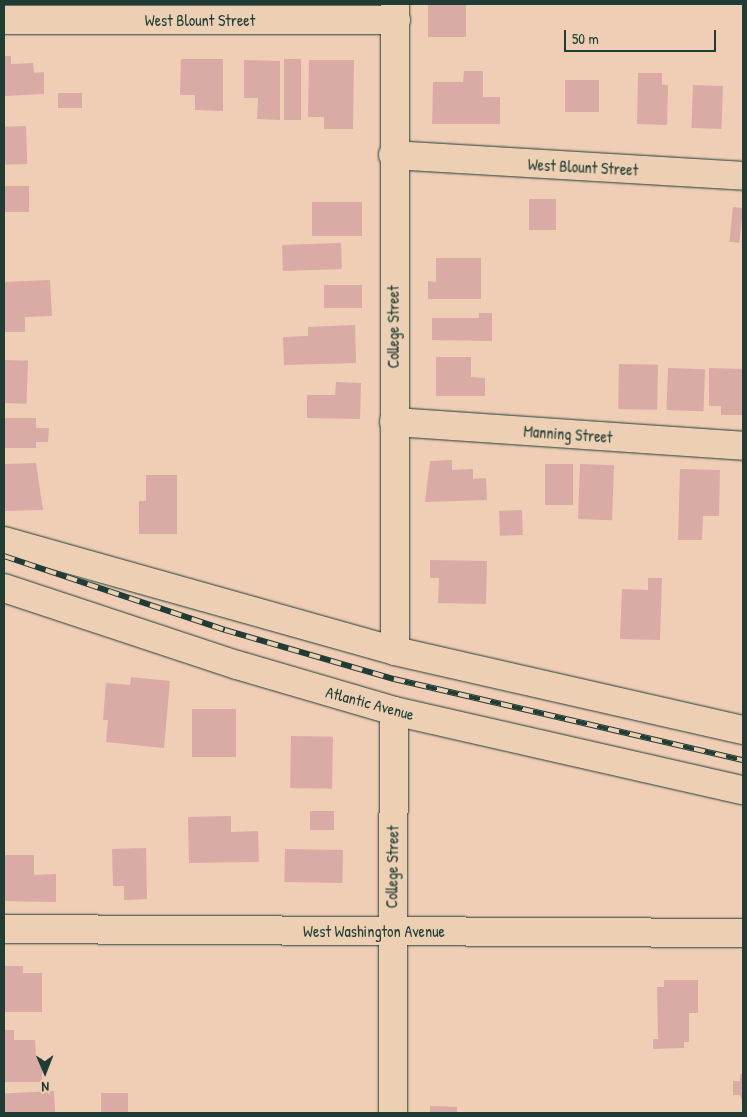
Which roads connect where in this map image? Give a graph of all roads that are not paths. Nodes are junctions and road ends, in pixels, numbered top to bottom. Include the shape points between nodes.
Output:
1 (395, 12) edge
2 (4, 20) edge
3 (393, 155) junction
4 (743, 176) edge
5 (394, 422) junction
6 (743, 446) edge
7 (4, 541) edge
8 (4, 588) edge
9 (394, 651) junction
10 (394, 711) junction
11 (743, 730) edge
12 (743, 790) edge
13 (4, 930) edge
14 (392, 932) junction
15 (743, 933) edge
16 (394, 1113) edge

1 - 2 street, West Blount Street
1 - 3 street, College Street
3 - 4 street, West Blount Street
3 - 5 street, College Street
5 - 6 street, Manning Street
5 - 9 street, College Street
7 - 9 street
8 - 10 street, Atlantic Avenue via 237,666
9 - 11 street
10 - 12 street, Atlantic Avenue
10 - 14 street, College Street
13 - 14 street, West Washington Avenue
14 - 15 street, West Washington Avenue
14 - 16 street, College Street

